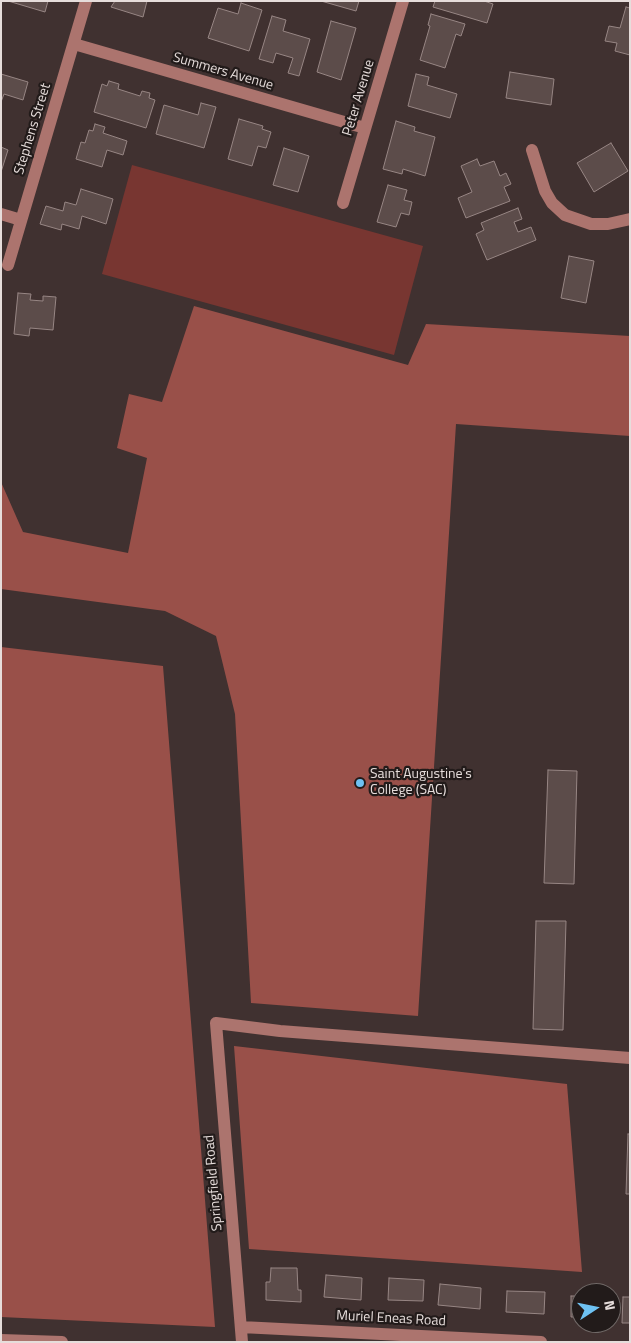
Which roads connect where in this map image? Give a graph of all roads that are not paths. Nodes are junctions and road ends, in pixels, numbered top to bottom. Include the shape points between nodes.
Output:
1 (86, 1) edge
2 (403, 1) edge
3 (74, 44) junction
4 (365, 128) junction
5 (532, 150) dead end
6 (343, 203) dead end
7 (1, 214) edge
8 (630, 219) edge
9 (21, 220) junction
10 (8, 265) dead end
11 (630, 1058) edge
12 (241, 1327) junction
13 (400, 1338) edge
14 (1, 1340) edge
15 (62, 1342) edge
16 (242, 1342) edge
17 (541, 1342) edge

1 - 3 street, Stephens Street
2 - 4 street, Peter Avenue
3 - 4 street, Summers Avenue
3 - 9 street, Stephens Street
4 - 6 street, Peter Avenue
5 - 8 street via 544,191 565,215 592,224
7 - 9 street
9 - 10 street, Stephens Street
11 - 12 street, Springfield Road via 289,1032 216,1023
12 - 13 street, Muriel Eneas Road
12 - 16 street, Springfield Road
13 - 17 street, Muriel Eneas Road
14 - 15 street

